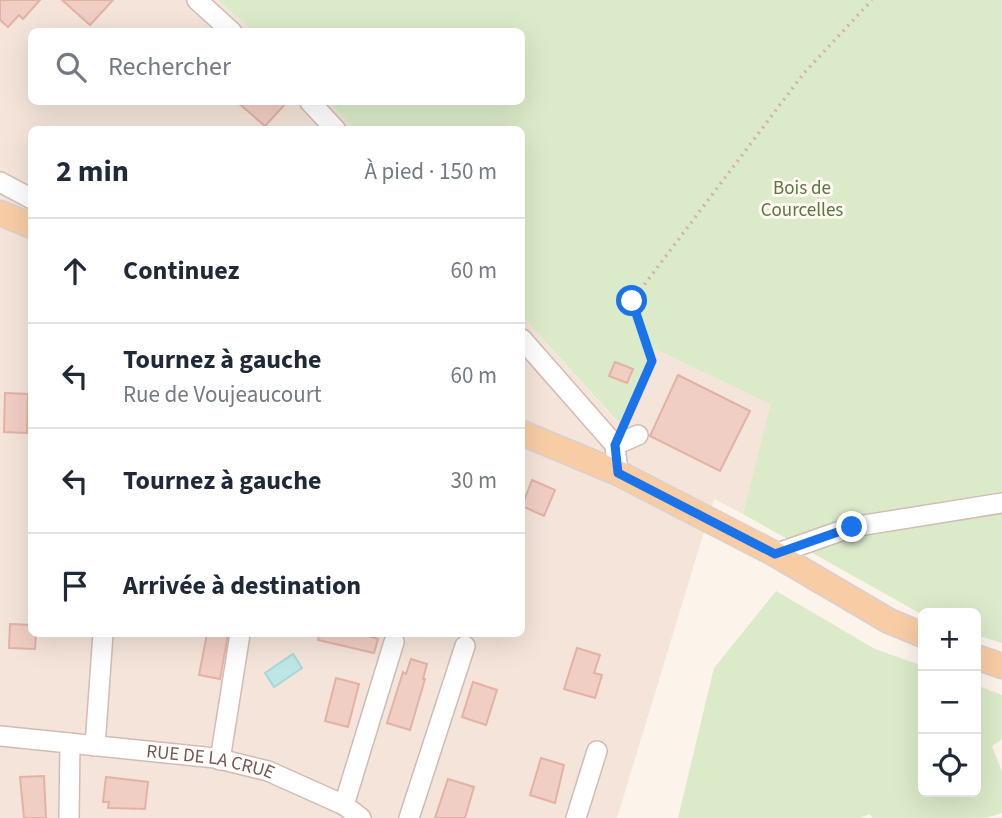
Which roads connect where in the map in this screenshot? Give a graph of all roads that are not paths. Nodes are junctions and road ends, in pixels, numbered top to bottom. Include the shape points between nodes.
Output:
1 (197, 0) edge
2 (228, 28) edge
3 (313, 105) edge
4 (332, 126) edge
5 (0, 182) edge
6 (28, 197) edge
7 (0, 213) edge
8 (28, 224) edge
9 (525, 342) edge
10 (525, 434) edge
11 (638, 435) dead end
12 (615, 445) junction
13 (618, 473) junction
14 (1002, 503) edge
15 (775, 554) junction
16 (918, 633) edge
17 (103, 637) edge
18 (240, 637) edge
19 (394, 642) dead end
20 (465, 646) dead end
21 (981, 659) edge
22 (1002, 666) edge
23 (0, 736) edge
24 (70, 743) junction
25 (95, 746) junction
26 (597, 751) dead end
27 (220, 760) junction
28 (344, 805) junction
29 (69, 818) edge
30 (361, 818) edge
31 (409, 818) edge
32 (576, 818) edge

1 - 2 street
3 - 4 street
5 - 6 street
7 - 8 main road
9 - 12 street
10 - 13 main road
11 - 12 street
12 - 13 street
13 - 15 main road
14 - 15 street via 852,527
15 - 16 main road via 889,621
17 - 25 street
18 - 27 street
19 - 28 street
20 - 31 street
21 - 22 main road
23 - 24 street, RUE DE LA CRUE
24 - 25 street, RUE DE LA CRUE
24 - 29 street
25 - 27 street, RUE DE LA CRUE
26 - 32 street
27 - 28 street, RUE DE LA CRUE via 268,771
28 - 30 street, RUE DE LA CRUE

